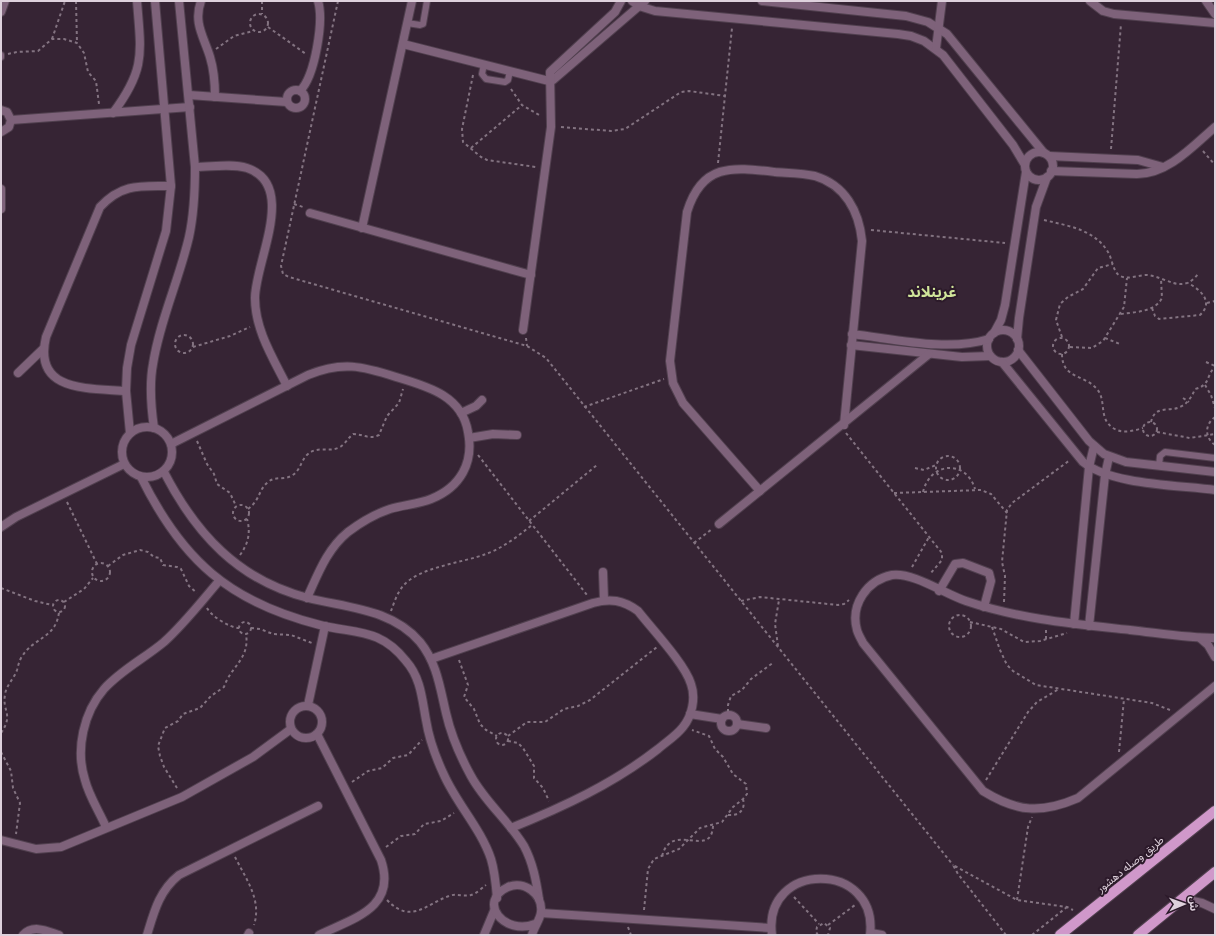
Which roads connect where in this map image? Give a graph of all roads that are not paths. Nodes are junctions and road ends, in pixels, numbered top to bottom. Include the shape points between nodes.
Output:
1 (5, 1) edge
2 (137, 1) edge
3 (155, 1) edge
4 (179, 1) edge
5 (201, 1) edge
6 (318, 1) edge
7 (412, 1) edge
8 (428, 1) edge
9 (621, 1) edge
10 (632, 1) edge
11 (762, 1) edge
12 (942, 1) edge
13 (1090, 1) edge
14 (1206, 1) edge
15 (642, 3) edge
16 (1, 12) edge
17 (1215, 14) edge
18 (407, 23) junction
19 (1215, 23) edge
20 (938, 27) junction
21 (403, 44) junction
22 (936, 48) junction
23 (484, 64) junction
24 (510, 71) junction
25 (549, 81) junction
26 (300, 91) junction
27 (189, 95) junction
28 (215, 97) junction
29 (287, 102) junction
30 (190, 107) junction
31 (166, 108) junction
32 (1, 110) edge
33 (113, 113) junction
34 (11, 120) junction
35 (1215, 127) edge
36 (1, 132) edge
37 (1046, 154) junction
38 (195, 167) junction
39 (1163, 167) junction
40 (1025, 169) junction
41 (1049, 174) junction
42 (171, 186) junction
43 (1, 189) edge
44 (1, 209) edge
45 (310, 214) dead end
46 (362, 228) junction
47 (531, 275) junction
48 (523, 330) dead end
49 (852, 334) junction
50 (991, 336) junction
51 (1017, 339) junction
52 (851, 345) junction
53 (43, 349) junction
54 (1018, 350) junction
55 (929, 354) junction
56 (990, 356) junction
57 (1002, 362) junction
58 (18, 373) dead end
59 (287, 386) junction
60 (126, 391) junction
61 (482, 400) dead end
62 (461, 413) junction
63 (842, 426) junction
64 (154, 428) junction
65 (130, 434) junction
66 (517, 435) dead end
67 (469, 438) junction
68 (171, 444) junction
69 (1094, 446) junction
70 (1109, 457) junction
71 (1215, 458) edge
72 (124, 464) junction
73 (1159, 466) junction
74 (1089, 467) junction
75 (164, 472) junction
76 (1215, 472) edge
77 (1105, 475) junction
78 (141, 477) junction
79 (1215, 490) edge
80 (760, 491) junction
81 (719, 524) road end
82 (1, 527) edge
83 (603, 572) dead end
84 (219, 581) junction
85 (939, 591) junction
86 (306, 598) junction
87 (604, 600) junction
88 (984, 607) junction
89 (1074, 624) junction
90 (325, 626) junction
91 (1089, 626) junction
92 (1200, 638) junction
93 (1215, 638) edge
94 (1215, 657) edge
95 (432, 659) junction
96 (1215, 686) edge
97 (308, 705) junction
98 (690, 714) junction
99 (725, 717) junction
100 (737, 724) junction
101 (766, 728) dead end
102 (291, 729) junction
103 (317, 734) junction
104 (318, 806) dead end
105 (1215, 811) edge
106 (106, 827) junction
107 (511, 828) junction
108 (1, 840) edge
109 (1215, 872) edge
110 (497, 898) junction
111 (539, 899) junction
112 (1183, 899) junction
113 (1215, 909) edge
114 (494, 911) junction
115 (541, 913) junction
116 (535, 924) junction
117 (772, 931) edge
118 (870, 934) edge
119 (23, 935) edge
120 (60, 935) edge
121 (147, 935) edge
122 (319, 935) edge
123 (484, 935) edge
124 (532, 935) edge
125 (882, 935) edge
126 (1060, 935) edge
127 (1138, 935) edge

1 - 16 street
2 - 33 street via 140,51 138,68 133,84
3 - 31 street
4 - 27 street
5 - 28 street via 198,24 213,70
6 - 26 street via 321,23 314,59 308,82
7 - 18 street
8 - 18 lane via 424,24
9 - 25 street via 611,16 552,69
10 - 15 street
11 - 20 street via 906,16
12 - 20 street
13 - 19 street via 1103,11 1114,14
14 - 17 street
15 - 22 street via 655,11 911,36
15 - 25 street via 557,79
18 - 21 street
20 - 22 street
20 - 37 street via 954,41 1028,136
21 - 23 street
21 - 46 street
22 - 40 street via 1012,144
23 - 24 street
23 - 24 lane via 484,78 507,82
24 - 25 street
25 - 47 street via 552,118
26 - 29 street via 290,92
26 - 29 street via 305,98 302,106 294,108
27 - 28 street
27 - 30 street
28 - 29 street
30 - 31 street
30 - 38 street
31 - 33 street
31 - 42 street
32 - 34 street via 7,112
33 - 34 street
34 - 36 street via 7,130
35 - 39 street via 1178,159
37 - 39 street via 1144,161
37 - 40 street via 1031,154 1025,161
37 - 41 street via 1052,163
38 - 59 street via 247,168 266,182 271,193 272,216 256,285 255,304 258,323
38 - 64 street via 193,214 189,237 152,365 151,407
39 - 41 street via 1143,174
40 - 41 street via 1035,179
40 - 50 street via 1003,312
41 - 51 street via 1038,199
42 - 53 street via 132,187 120,190 100,207
42 - 60 street via 166,230 131,345
43 - 44 street
45 - 46 street
46 - 47 street
47 - 48 street
49 - 50 street via 951,345 970,344
49 - 52 street
49 - 80 street via 862,241 861,227 849,200 839,190 814,176 742,168 717,173 697,189 690,200 687,212 670,361 673,383 683,403
50 - 51 street via 1004,330
50 - 56 street via 987,347
51 - 54 street
52 - 55 street
52 - 63 street
53 - 58 street
53 - 60 street via 45,362 51,374 61,382 73,387
54 - 57 street via 1010,360
54 - 69 street
55 - 56 street
55 - 63 street
56 - 57 street
57 - 74 street
59 - 62 street via 322,369 338,366 369,368 436,390 450,400
59 - 68 street
60 - 65 street
61 - 62 street
62 - 67 street
63 - 80 street
64 - 65 street via 145,427
64 - 68 street via 161,431
65 - 72 street via 123,445
66 - 67 street via 493,434
67 - 86 street via 471,447 468,464 459,479 431,500 390,509 368,519 348,533 330,549
68 - 75 street via 172,459
69 - 70 street
69 - 74 street
70 - 73 street
70 - 77 street
71 - 73 lane via 1165,452 1160,456
72 - 78 street via 128,470
72 - 82 street via 16,517
73 - 76 street
74 - 77 street
74 - 89 street
75 - 78 street via 153,477
75 - 86 street via 193,522 233,563 257,577
77 - 79 street
77 - 91 street
78 - 84 street via 155,507 174,534 195,559
80 - 81 street
83 - 87 street
84 - 90 street via 269,610
84 - 106 street via 182,625 104,689 91,709 83,732 81,756 84,779
85 - 88 street
85 - 88 street via 955,564 963,563 985,570 991,581
85 - 96 street via 908,576 893,575 879,580 867,588 859,601 855,615 857,630 863,643 983,791 1019,808 1040,809 1060,806 1078,798
86 - 95 street via 389,618 416,638
87 - 95 street
87 - 98 street via 616,600 638,611 686,671 692,685
88 - 89 street via 1014,615
89 - 91 street
90 - 97 street
90 - 110 street via 362,632 379,638 395,648 407,662 417,678 438,763 460,806 484,842 491,860
91 - 92 street
92 - 93 street
92 - 94 street
95 - 107 street via 452,735 461,756 483,796
97 - 102 street via 293,712 289,723
97 - 103 street via 321,714 322,725
98 - 99 street
98 - 107 street via 684,727 623,774 596,790
99 - 100 street via 735,718
99 - 100 street via 721,724 725,730 733,730
100 - 101 street
102 - 103 street via 300,737 306,738
102 - 106 street via 253,757 182,797
103 - 122 street via 385,871 385,883 376,904 366,912
104 - 121 street via 171,881 160,897
105 - 126 main road, طريق وصله دهشور
106 - 108 street via 49,849 36,849
107 - 111 street via 531,863
109 - 112 main road
110 - 111 street via 505,888 518,885 530,889
110 - 114 street
111 - 115 street
112 - 113 street via 1202,902
112 - 127 main road
114 - 116 street via 499,923 511,931 524,931
114 - 123 street
115 - 116 street
115 - 117 street via 644,919
116 - 124 street
117 - 118 street via 773,914 788,890 809,879 827,878 844,883 862,899 868,910
118 - 125 street
119 - 120 street via 36,928

